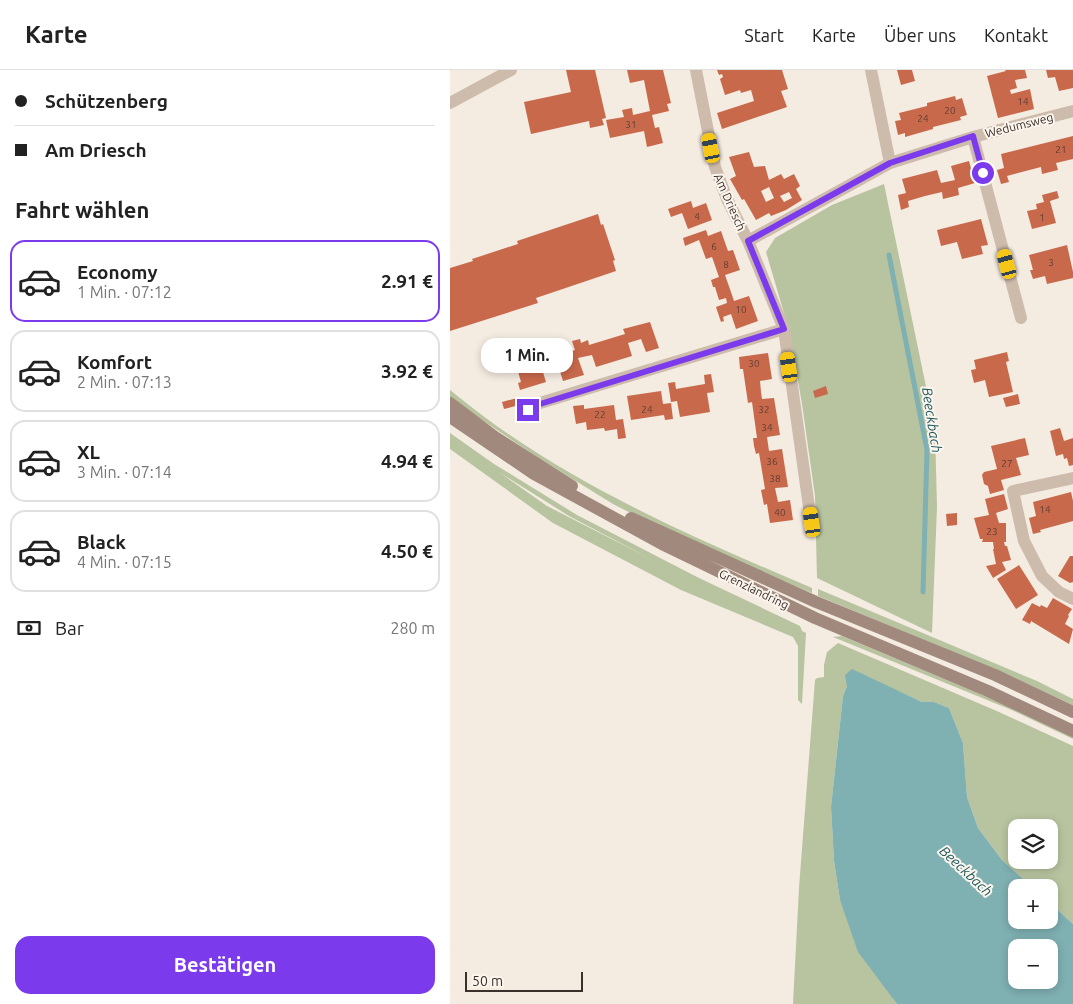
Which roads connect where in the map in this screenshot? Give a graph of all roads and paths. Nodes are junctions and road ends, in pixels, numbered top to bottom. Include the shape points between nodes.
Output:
1 (511, 70) edge
2 (696, 70) edge
3 (871, 70) edge
4 (450, 103) edge
5 (1073, 111) edge
6 (973, 136) junction
7 (890, 163) junction
8 (748, 241) junction
9 (1021, 318) dead end
10 (784, 329) junction
11 (450, 403) edge
12 (528, 410) dead end
13 (450, 416) edge
14 (1073, 478) edge
15 (812, 522) dead end
16 (1073, 598) edge
17 (1073, 712) edge
18 (1073, 731) edge

1 - 4 street
2 - 8 street, Am Driesch via 715,167
3 - 7 street
5 - 6 street, Wedumsweg
6 - 7 street, Wedumsweg
6 - 9 street
7 - 8 street, Wedumsweg
8 - 10 street, Am Driesch
10 - 12 street
10 - 15 street, Am Driesch
11 - 17 main road, Grenzlandring via 495,437 569,484 643,524
13 - 18 main road, Grenzlandring via 534,474 662,544 815,618 988,691
14 - 16 street via 1013,491 1024,541 1042,576 1059,592

